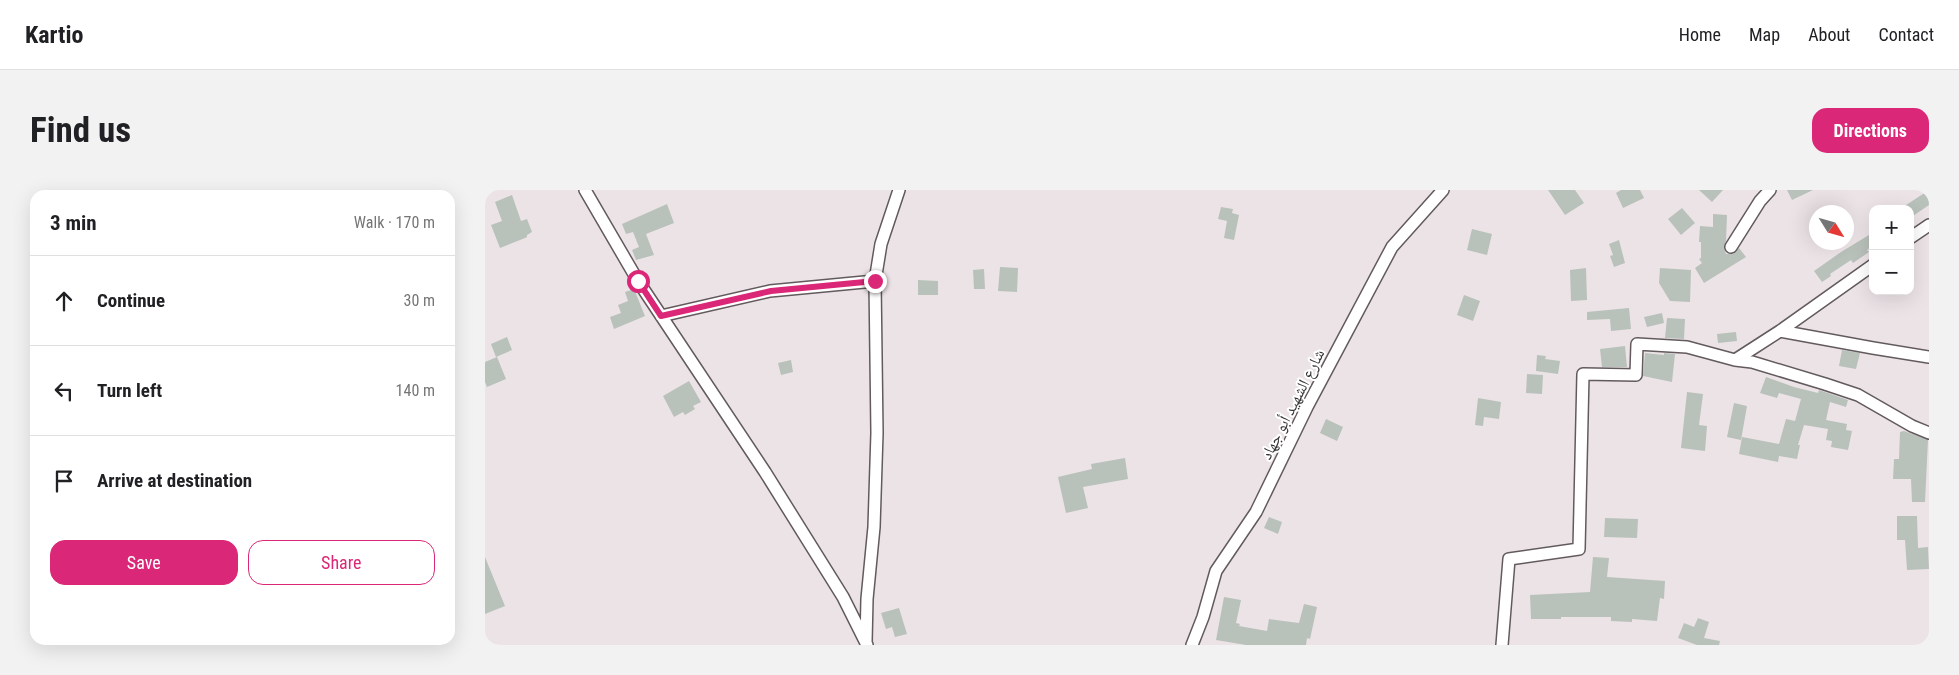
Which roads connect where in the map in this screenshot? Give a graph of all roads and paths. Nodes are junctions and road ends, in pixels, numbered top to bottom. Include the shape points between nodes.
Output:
1 (585, 190) edge
2 (899, 190) edge
3 (1443, 190) edge
4 (1769, 190) edge
5 (1929, 225) edge
6 (1914, 235) edge
7 (1731, 248) dead end
8 (1869, 268) edge
9 (875, 281) junction
10 (661, 316) junction
11 (1780, 331) junction
12 (1929, 356) edge
13 (1735, 360) junction
14 (1929, 433) edge
15 (867, 644) edge
16 (1192, 645) edge
17 (1502, 645) edge

1 - 10 street
2 - 9 street via 881,244
3 - 16 street, شارع الشهيد أبو جهاد via 1392,247 1256,512 1216,571
4 - 7 street
5 - 6 street
8 - 11 street
9 - 10 street via 771,291
9 - 15 street via 877,433
10 - 15 street via 765,472 843,597
11 - 12 street
11 - 13 street
13 - 14 street via 1752,362 1858,395
13 - 17 street via 1687,347 1637,344 1636,375 1583,374 1579,549 1509,559

